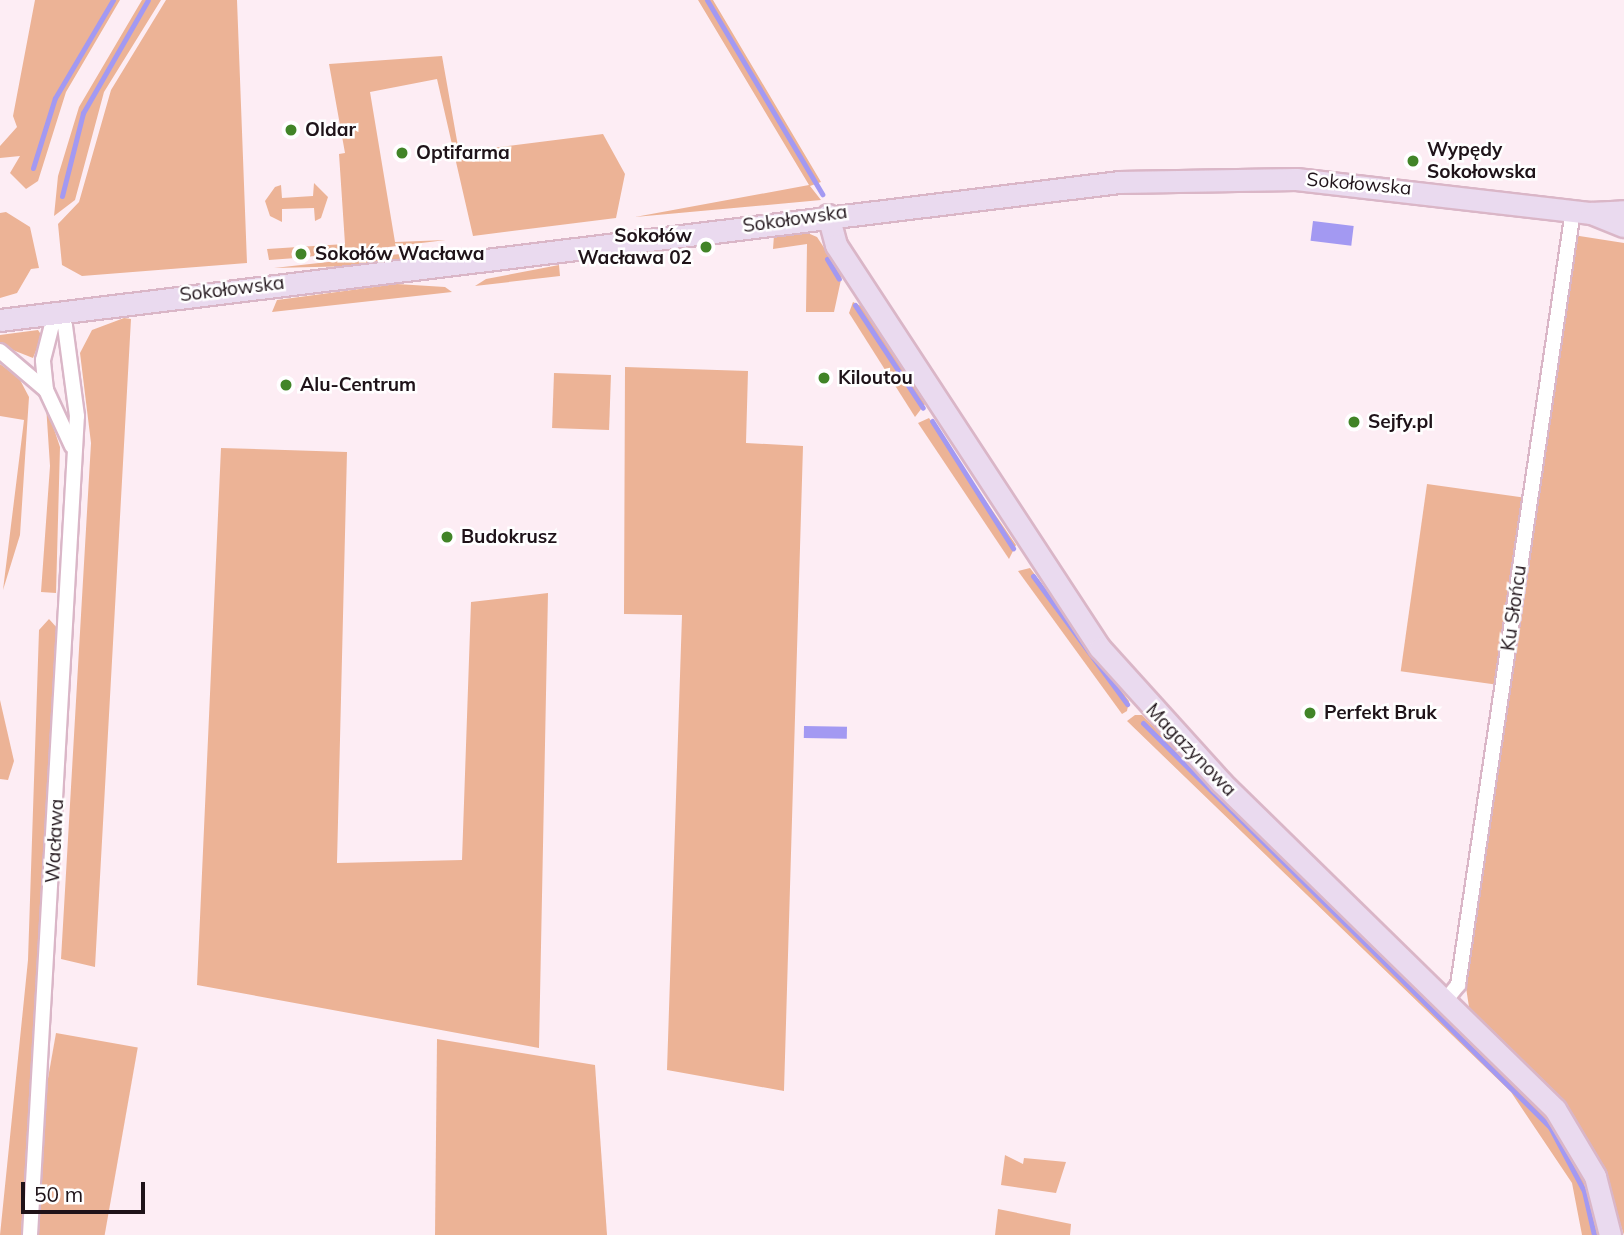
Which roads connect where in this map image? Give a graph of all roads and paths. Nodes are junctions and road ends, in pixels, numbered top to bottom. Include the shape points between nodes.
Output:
1 (1624, 211) edge
2 (1582, 212) junction
3 (828, 215) junction
4 (1624, 226) edge
5 (55, 313) junction
6 (0, 320) edge
7 (0, 351) edge
8 (46, 390) junction
9 (72, 446) junction
10 (1445, 1001) junction
11 (30, 1235) edge
12 (1610, 1235) edge

1 - 2 street, Sokołowska
2 - 3 street, Sokołowska via 1385,186 1223,177 1091,184
2 - 4 street, Sokołowska
2 - 10 street, Ku Słońcu via 1458,985
3 - 5 street, Sokołowska
3 - 10 street, Magazynowa via 836,245 1100,648 1172,732
5 - 6 street, Sokołowska
5 - 8 street, Wacława via 43,360
5 - 9 street, Wacława via 65,326 72,370
7 - 8 street, Wacława
8 - 9 street, Wacława
9 - 11 street, Wacława via 66,649
10 - 12 street, Magazynowa via 1566,1124 1595,1177

